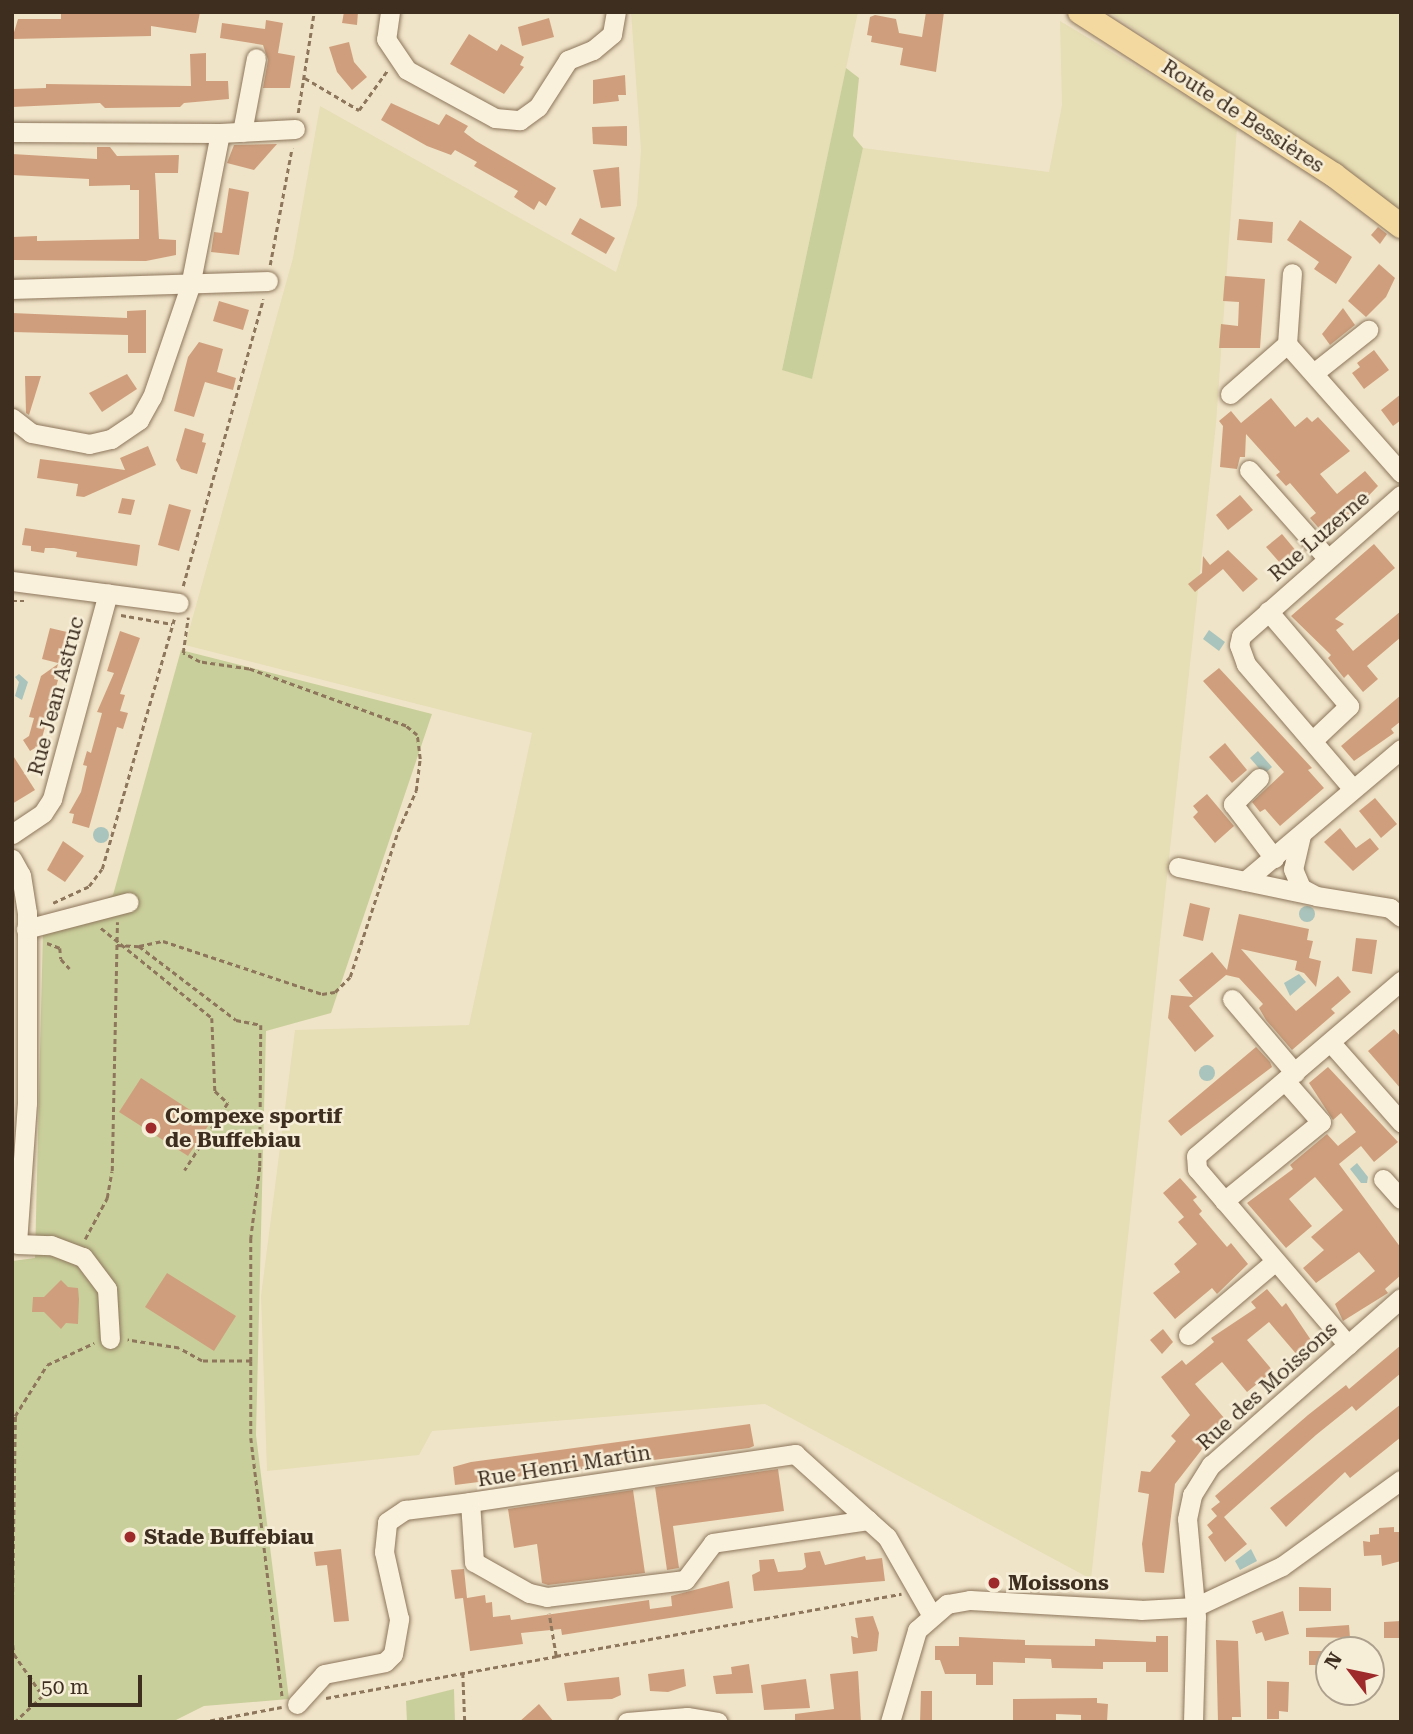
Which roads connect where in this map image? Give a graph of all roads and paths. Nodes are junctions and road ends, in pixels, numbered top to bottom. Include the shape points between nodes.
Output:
1 (314, 12) edge
2 (390, 12) edge
3 (616, 12) edge
4 (1080, 12) edge
5 (256, 58) dead end
6 (396, 58) junction
7 (305, 78) junction
8 (295, 129) junction
9 (12, 132) edge
10 (242, 132) junction
11 (220, 133) junction
12 (1401, 226) edge
13 (1292, 273) dead end
14 (268, 281) junction
15 (190, 286) junction
16 (12, 289) edge
17 (1368, 330) dead end
18 (1287, 344) junction
19 (1315, 372) junction
20 (1230, 394) dead end
21 (12, 418) edge
22 (1249, 470) dead end
23 (1401, 473) edge
24 (1401, 495) edge
25 (1327, 558) junction
26 (12, 581) edge
27 (108, 593) junction
28 (179, 603) junction
29 (1268, 611) junction
30 (1312, 740) junction
31 (1401, 748) edge
32 (1259, 778) dead end
33 (1353, 789) junction
34 (1302, 833) junction
35 (12, 834) edge
36 (1274, 858) junction
37 (12, 859) edge
38 (1178, 867) dead end
39 (1245, 881) junction
40 (1316, 896) junction
41 (123, 903) joint
42 (1397, 911) edge
43 (94, 922) dead end
44 (26, 928) junction
45 (117, 945) junction
46 (139, 946) junction
47 (70, 969) dead end
48 (1400, 981) edge
49 (18, 992) edge
50 (1232, 999) dead end
51 (1331, 1043) junction
52 (1291, 1078) junction
53 (1401, 1122) edge
54 (185, 1170) dead end
55 (1383, 1179) dead end
56 (1401, 1199) edge
57 (1224, 1201) junction
58 (15, 1246) edge
59 (70, 1252) junction
60 (1274, 1262) junction
61 (1401, 1298) edge
62 (1188, 1335) dead end
63 (110, 1339) junction
64 (1348, 1345) junction
65 (251, 1362) junction
66 (1401, 1480) edge
67 (470, 1502) junction
68 (868, 1520) junction
69 (915, 1590) junction
70 (547, 1597) junction
71 (1195, 1607) junction
72 (930, 1614) junction
73 (12, 1617) edge
74 (12, 1636) edge
75 (556, 1656) junction
76 (463, 1671) junction
77 (290, 1705) junction
78 (15, 1722) edge
79 (202, 1722) edge
80 (465, 1722) edge
81 (627, 1722) edge
82 (718, 1722) edge
83 (890, 1722) edge
84 (1193, 1722) edge

1 - 7 path
2 - 6 street via 386,39
3 - 6 street via 612,34 593,50 568,60 538,107 520,120 495,118 407,70
4 - 12 main road, Route de Bessières via 1334,175
5 - 10 street
6 - 7 path via 365,108 359,110
7 - 8 path
8 - 10 street
8 - 14 path
9 - 11 street
10 - 11 street
11 - 15 street
13 - 18 street
14 - 15 street
14 - 28 path
15 - 16 street
15 - 21 street via 152,397 139,420 111,439 89,444 31,433
17 - 19 street
18 - 19 street
18 - 20 street
19 - 23 street
22 - 25 street
24 - 25 street, Rue Luzerne
25 - 29 street, Rue Luzerne
26 - 27 street
27 - 28 street
27 - 35 street, Rue Jean Astruc via 52,799 43,813
28 - 44 path via 102,869 89,886
28 - 46 path via 190,610 183,653 200,662 249,669 405,726 417,735 420,759 416,790 350,977 335,992 322,994 163,941
29 - 30 street, Rue Luzerne via 1241,636 1240,655
29 - 30 street, Rue Luzerne via 1349,706
30 - 33 street, Rue Luzerne
31 - 33 street
32 - 36 street via 1233,804
33 - 34 street
34 - 36 street
34 - 40 street via 1293,869 1301,888
36 - 39 street
37 - 44 street via 21,875
38 - 39 street
39 - 40 street
40 - 42 street
41 - 44 street
41 - 45 path
43 - 45 path
44 - 47 path via 55,943
44 - 49 street
45 - 46 path
45 - 54 path via 212,1018 215,1091 228,1102
45 - 59 path via 112,1171 97,1221
46 - 65 path via 236,1020 261,1025 260,1167 251,1238
48 - 51 street
49 - 58 street via 27,1104
50 - 52 street
51 - 52 street
51 - 53 street
52 - 57 street via 1196,1156 1197,1169
52 - 57 street via 1321,1122
55 - 56 street
57 - 60 street
58 - 59 street via 51,1245
59 - 63 street via 83,1257 107,1289
60 - 62 street
60 - 64 street
61 - 64 street, Rue des Moissons
63 - 65 path via 168,1345 202,1362
63 - 73 path via 80,1346 47,1365 15,1416
64 - 71 street, Rue des Moissons via 1200,1478 1187,1519
65 - 77 path via 251,1438
66 - 71 street via 1282,1566
67 - 68 street, Rue Henri Martin via 795,1454
67 - 70 street, Rue Henri Martin via 474,1562 529,1593
67 - 77 street via 405,1510 387,1522 384,1552 399,1619 393,1654 385,1662 324,1674
68 - 69 street, Rue Henri Martin via 887,1537
68 - 70 street, Rue Henri Martin via 713,1543 685,1580
69 - 72 street, Rue Henri Martin
69 - 75 path
70 - 75 path
71 - 72 street via 1128,1609 970,1600 947,1604
71 - 84 street, Rue des Moissons
72 - 83 street via 909,1647
74 - 78 path via 14,1654 43,1696
75 - 76 path
76 - 77 path
76 - 80 path
77 - 79 path
81 - 82 street via 687,1717

